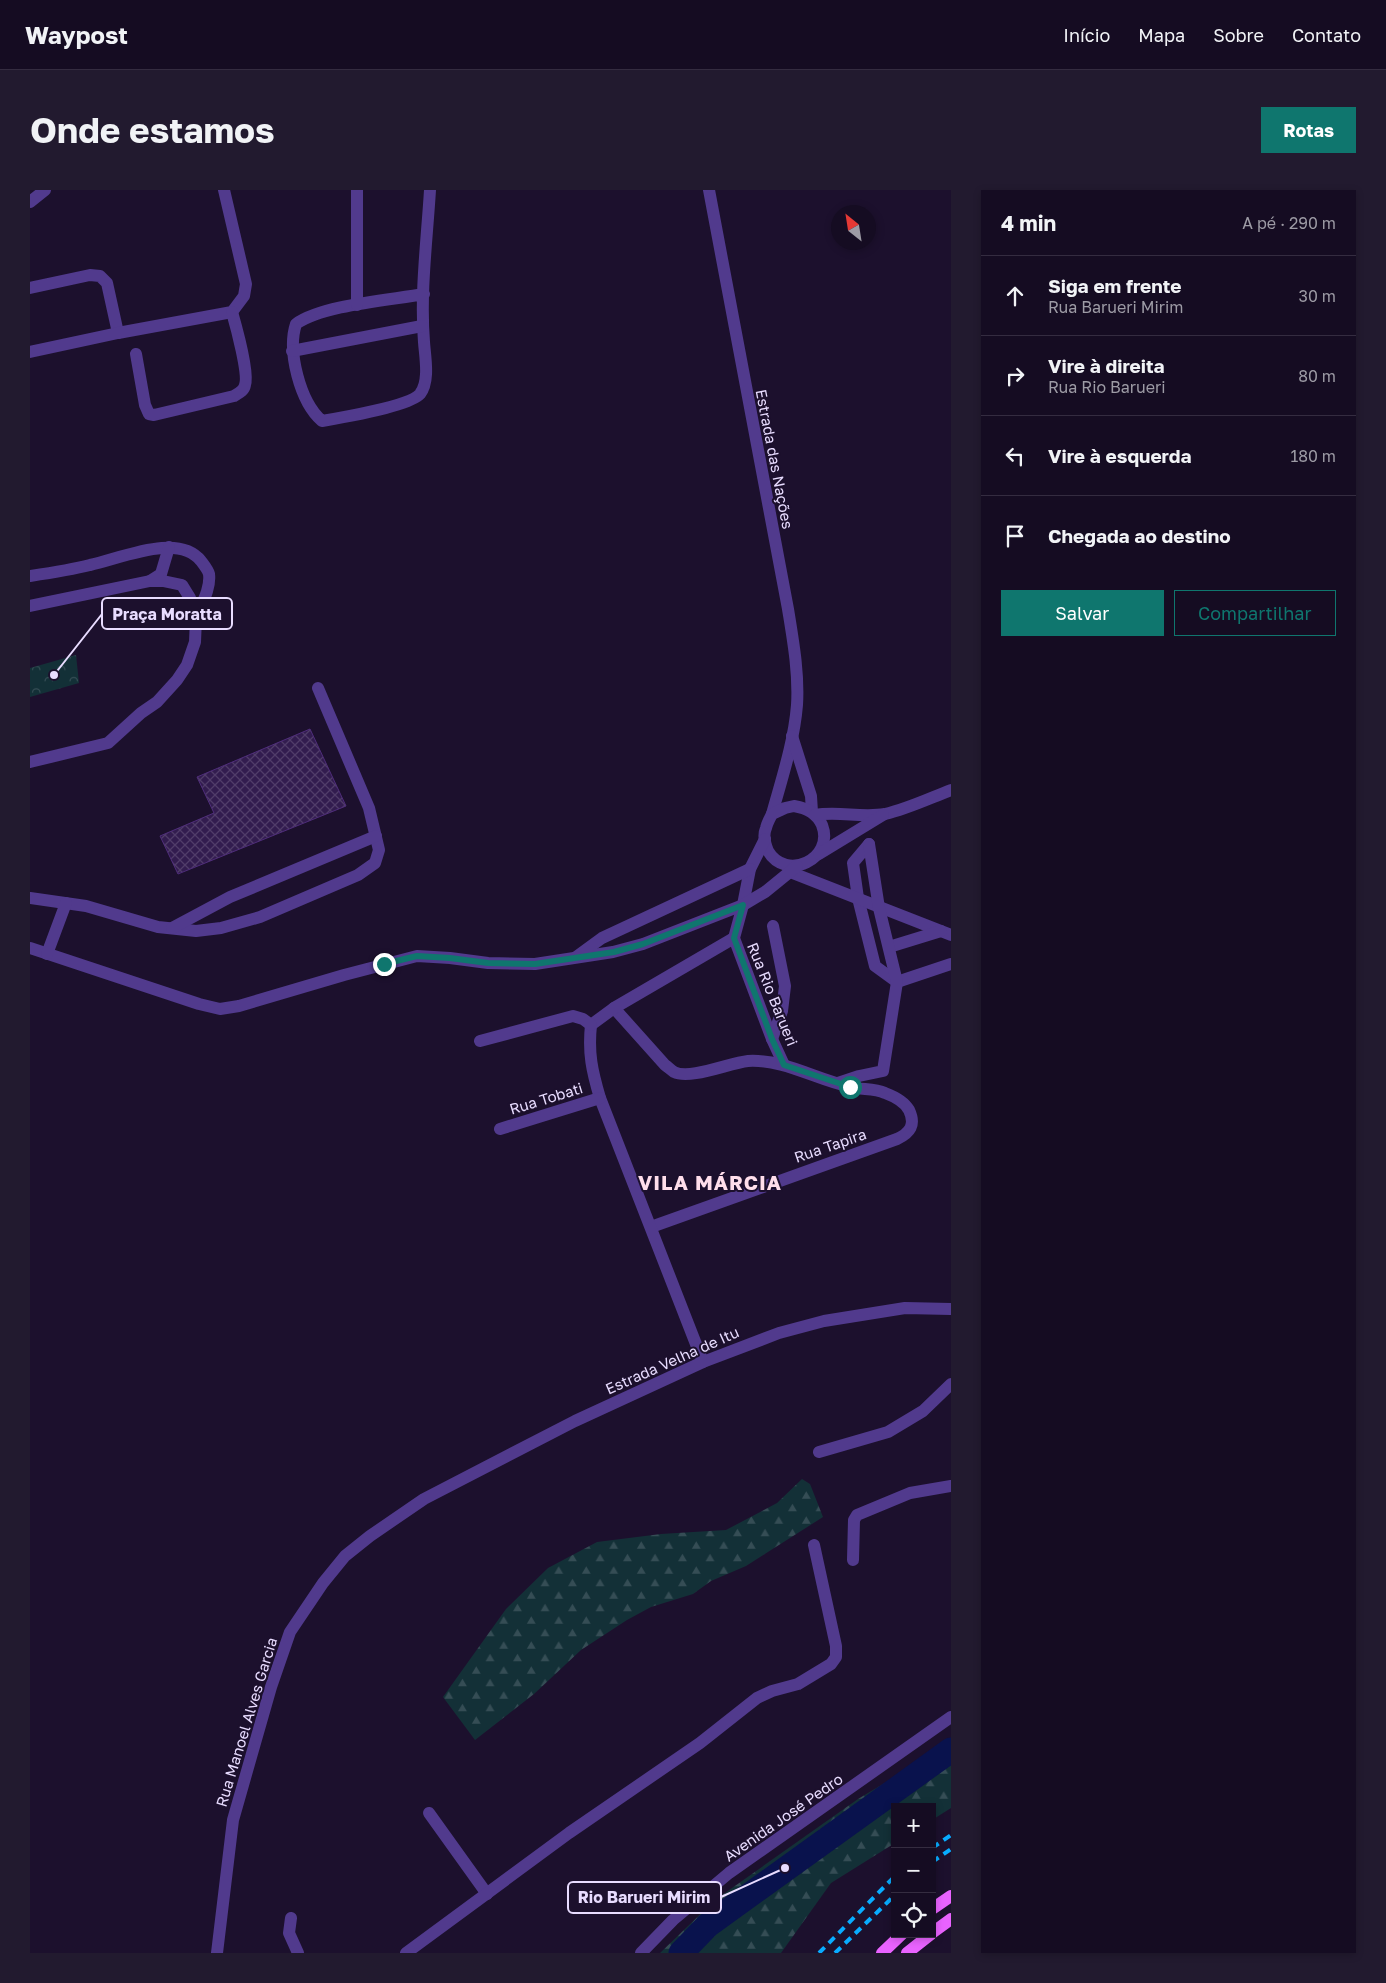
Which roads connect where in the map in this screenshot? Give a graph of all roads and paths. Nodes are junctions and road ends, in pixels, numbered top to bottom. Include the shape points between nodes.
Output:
1 (45, 190) edge
2 (224, 190) edge
3 (357, 190) edge
4 (430, 190) edge
5 (709, 190) edge
6 (30, 202) edge
7 (30, 288) edge
8 (424, 294) junction
9 (357, 305) junction
10 (232, 312) junction
11 (422, 326) junction
12 (118, 333) junction
13 (292, 351) junction
14 (30, 352) edge
15 (136, 354) dead end
16 (169, 547) junction
17 (30, 576) edge
18 (150, 581) junction
19 (30, 606) edge
20 (196, 618) junction
21 (318, 688) dead end
22 (792, 736) junction
23 (30, 762) edge
24 (951, 790) edge
25 (814, 813) junction
26 (772, 814) junction
27 (885, 814) junction
28 (376, 836) junction
29 (765, 839) junction
30 (818, 854) junction
31 (750, 869) junction
32 (793, 869) junction
33 (30, 898) edge
34 (858, 898) junction
35 (66, 903) junction
36 (743, 905) junction
37 (879, 906) junction
38 (773, 926) dead end
39 (172, 928) junction
40 (946, 933) edge
41 (734, 938) junction
42 (889, 947) junction
43 (30, 948) edge
44 (47, 954) junction
45 (574, 958) junction
46 (951, 964) edge
47 (897, 982) junction
48 (614, 1008) junction
49 (591, 1025) junction
50 (772, 1039) junction
51 (480, 1041) dead end
52 (784, 1065) junction
53 (838, 1083) junction
54 (600, 1098) junction
55 (500, 1129) dead end
56 (651, 1226) junction
57 (951, 1309) edge
58 (703, 1362) junction
59 (951, 1384) edge
60 (819, 1452) dead end
61 (951, 1486) edge
62 (424, 1499) joint
63 (814, 1545) dead end
64 (853, 1560) dead end
65 (951, 1717) edge
66 (429, 1813) dead end
67 (487, 1894) junction
68 (951, 1896) edge
69 (936, 1906) edge
70 (291, 1918) dead end
71 (951, 1919) edge
72 (936, 1931) edge
73 (898, 1938) edge
74 (927, 1938) edge
75 (413, 1951) edge
76 (217, 1953) edge
77 (298, 1953) edge
78 (642, 1953) edge
79 (882, 1953) edge
80 (907, 1953) edge

1 - 6 street
2 - 10 street via 246,284 244,296
3 - 9 street
4 - 8 street
5 - 22 street, Estrada das Nações via 792,633 797,703
7 - 12 street via 90,275 100,276 107,283
8 - 9 street
8 - 11 street
9 - 13 street via 310,315 301,320 293,333
10 - 12 street
10 - 15 street via 246,384 234,396 149,414
11 - 13 street
11 - 13 street via 426,375 419,395 396,405 333,419 322,421 315,415 295,369
12 - 14 street
16 - 17 street
16 - 18 street via 161,574
16 - 20 street via 196,554 209,574 208,589
18 - 19 street
18 - 20 street via 182,585
20 - 23 street via 195,642 187,665 157,702 108,743
21 - 28 street via 370,808
22 - 25 street, Estrada das Nações
22 - 26 street, Estrada das Nações
24 - 27 street
25 - 26 street via 794,806
25 - 27 street
25 - 30 street via 824,829 823,846
26 - 29 street via 765,829
27 - 30 street
28 - 39 street via 230,898
28 - 39 street via 379,850 375,864 358,875 260,917 221,928 196,931
29 - 31 street, Rua Rio Barueri
29 - 32 street via 772,856
30 - 32 street via 813,860
31 - 36 street, Rua Rio Barueri
31 - 45 street via 602,938
32 - 34 street
32 - 36 street
33 - 35 street
34 - 37 street
34 - 37 street via 853,863 869,844
34 - 47 street via 875,966
35 - 39 street
35 - 44 street
36 - 41 street, Rua Rio Barueri
36 - 45 street via 643,944
37 - 40 street
37 - 42 street
38 - 50 street via 785,986 782,1011
40 - 42 street
41 - 48 street
41 - 50 street, Rua Rio Barueri
42 - 47 street
43 - 44 street
44 - 45 street via 220,1008 239,1006 417,956 535,964
46 - 47 street
47 - 53 street via 883,1071
48 - 49 street
48 - 52 street via 674,1072 684,1074 748,1061
49 - 51 street via 573,1016
49 - 54 street via 591,1067
50 - 52 street, Rua Rio Barueri
52 - 53 street
53 - 56 street, Rua Tapira via 883,1092 901,1101 908,1108 912,1128 907,1134
54 - 55 street, Rua Tobati
54 - 56 street
56 - 58 street
57 - 58 street, Estrada Velha de Itu via 905,1308 824,1321 779,1333
58 - 62 street, Estrada Velha de Itu via 575,1421
59 - 60 street via 923,1411 888,1432
61 - 64 street via 910,1493 857,1515 854,1520
62 - 76 street, Rua Manoel Alves Garcia via 345,1556 290,1632 234,1820
63 - 67 street via 836,1646 836,1657 831,1664 798,1684 757,1698 700,1743
65 - 78 street, Avenida José Pedro via 729,1873 673,1920
66 - 67 street
67 - 75 street
68 - 69 main road
70 - 77 street via 289,1933
71 - 72 main road
73 - 79 main road
74 - 80 main road

